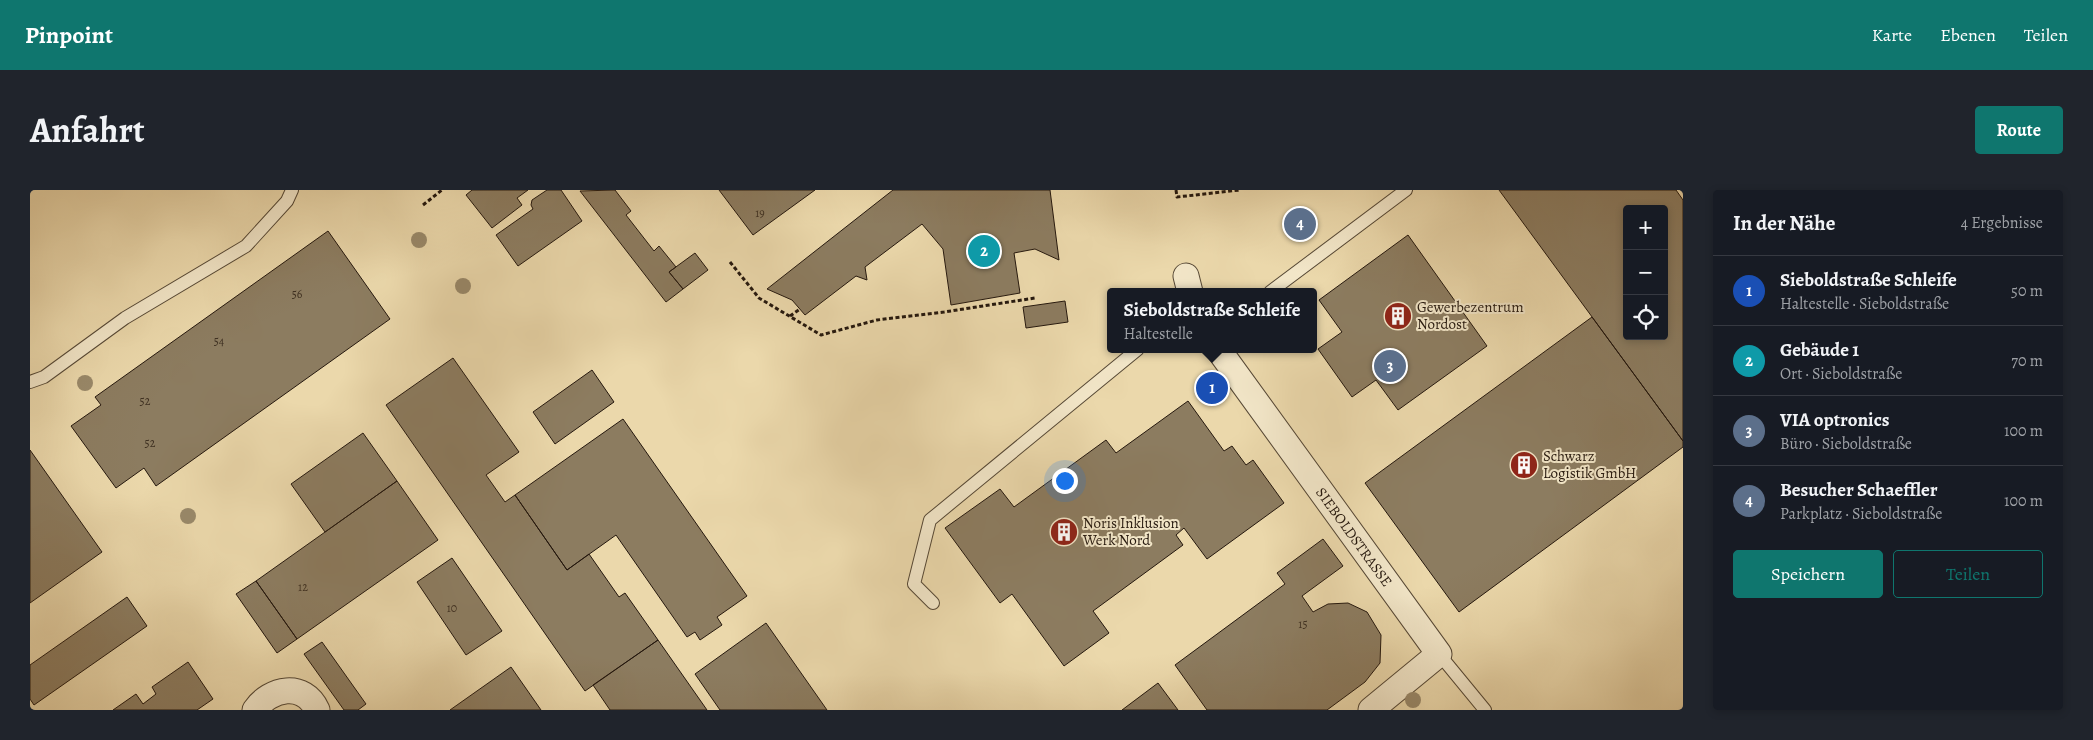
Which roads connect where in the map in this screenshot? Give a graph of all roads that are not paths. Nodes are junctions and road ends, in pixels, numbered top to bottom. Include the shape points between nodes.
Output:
1 (292, 190) edge
2 (1406, 190) edge
3 (1275, 288) edge
4 (1133, 353) edge
5 (1221, 353) edge
6 (30, 382) edge
7 (933, 603) dead end
8 (1439, 654) junction
9 (255, 710) edge
10 (317, 710) edge
11 (1370, 710) edge
12 (1485, 710) edge

1 - 6 lane via 287,201 246,246 125,318 44,377
2 - 3 lane
4 - 7 lane via 930,520 914,584
5 - 8 street, SIEBOLDSTRASSE
8 - 11 street
8 - 12 lane
9 - 10 street via 267,696 278,691 292,691 308,698

